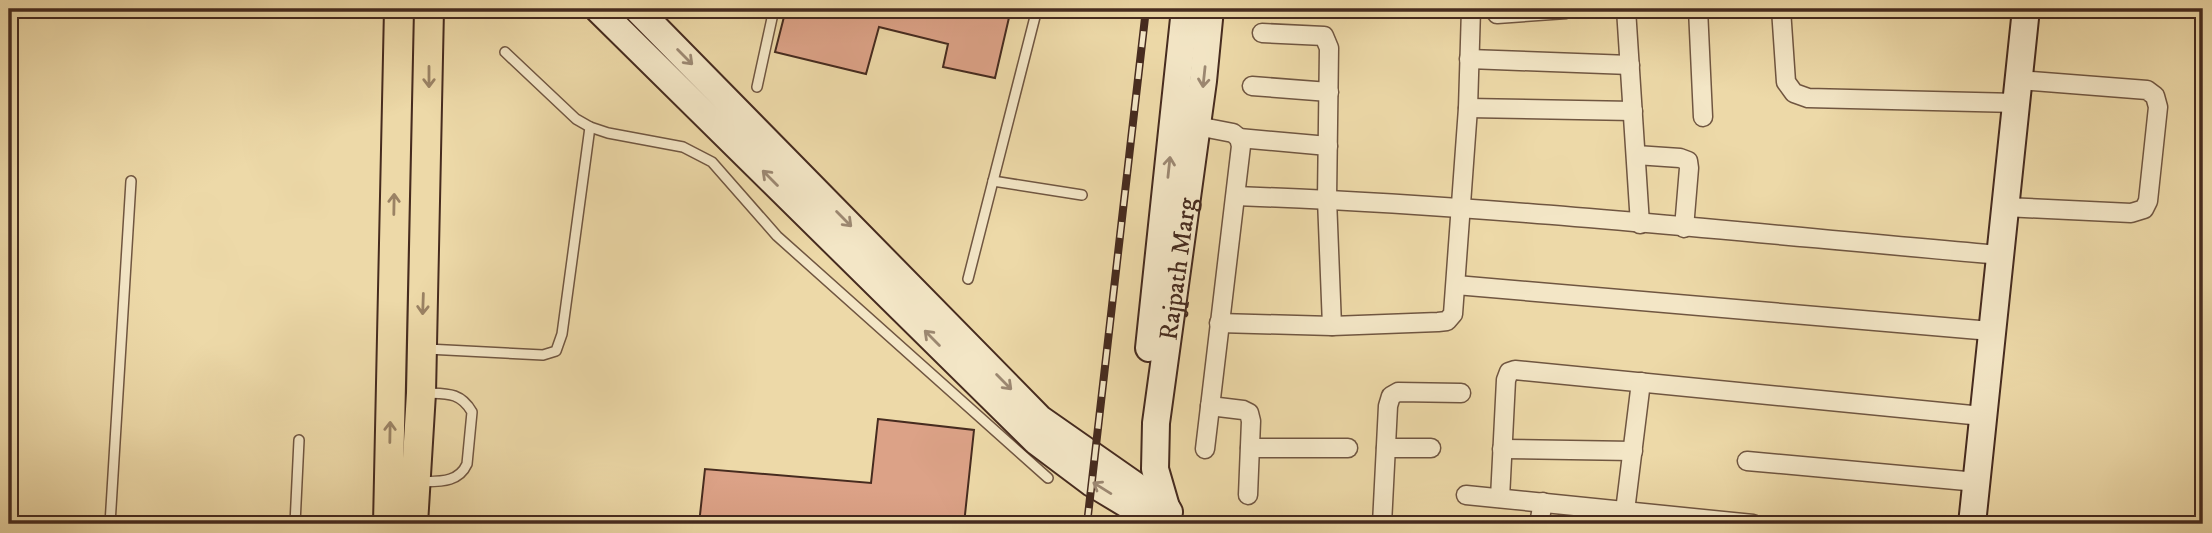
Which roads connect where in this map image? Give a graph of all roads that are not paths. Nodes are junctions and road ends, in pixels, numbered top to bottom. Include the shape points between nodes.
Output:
1 (399, 9) edge
2 (429, 9) edge
3 (598, 9) edge
4 (637, 9) edge
5 (774, 9) edge
6 (1037, 9) edge
7 (1185, 9) edge
8 (1210, 9) edge
9 (1471, 9) edge
10 (1566, 9) edge
11 (1626, 9) edge
12 (1698, 9) edge
13 (1781, 9) edge
14 (2026, 9) edge
15 (1497, 14) dead end
16 (1262, 33) dead end
17 (505, 52) dead end
18 (1469, 59) junction
19 (1630, 65) junction
20 (1252, 86) dead end
21 (757, 87) dead end
22 (1329, 92) junction
23 (2018, 92) junction
24 (1468, 108) junction
25 (1633, 111) junction
26 (1703, 117) dead end
27 (1197, 126) junction
28 (590, 127) junction
29 (1239, 138) junction
30 (1328, 146) junction
31 (1636, 155) junction
32 (131, 181) dead end
33 (993, 181) junction
34 (1082, 195) dead end
35 (1236, 196) junction
36 (1327, 200) junction
37 (2005, 207) junction
38 (1461, 209) junction
39 (1640, 224) junction
40 (1685, 228) junction
41 (2001, 255) junction
42 (968, 279) dead end
43 (1456, 285) junction
44 (1219, 323) junction
45 (1332, 326) junction
46 (1991, 331) junction
47 (422, 349) junction
48 (1641, 382) junction
49 (406, 391) junction
50 (1461, 393) dead end
51 (1210, 406) junction
52 (1982, 416) junction
53 (299, 440) dead end
54 (1250, 448) junction
55 (1348, 448) dead end
56 (1386, 448) junction
57 (1431, 448) dead end
58 (1205, 449) dead end
59 (1502, 449) junction
60 (1633, 451) junction
61 (1747, 461) dead end
62 (1048, 478) dead end
63 (402, 482) junction
64 (1977, 482) junction
65 (1140, 488) junction
66 (1248, 495) dead end
67 (1466, 495) dead end
68 (1500, 498) junction
69 (1543, 502) junction
70 (1618, 515) edge
71 (1162, 520) edge
72 (1727, 523) edge
73 (110, 524) edge
74 (295, 524) edge
75 (388, 524) edge
76 (413, 524) edge
77 (1382, 524) edge
78 (1539, 524) edge
79 (1752, 524) edge
80 (1972, 524) edge

49 -> 1 main road
2 -> 47 main road
71 -> 3 street via 1092,483 1036,440
4 -> 65 street via 1040,419
5 - 21 lane
6 - 33 lane
65 -> 7 street, Rajpath Marg via 1139,429
8 -> 27 street, Rajpath Marg
9 - 18 street
10 - 15 street
11 - 19 street
12 - 26 street
13 - 23 street via 1786,82 1794,93 1808,98
14 - 23 street
16 - 22 street via 1324,36 1329,48
17 - 28 lane
18 - 19 street
18 - 24 street
19 - 25 street
20 - 22 street
22 - 30 street
23 - 37 street
23 - 37 street via 2147,90 2155,96 2158,107 2148,201 2144,209 2131,213
24 - 25 street
24 - 38 street
25 - 31 street
27 - 29 street
27 - 71 street, Rajpath Marg via 1156,423 1155,469
28 - 47 lane via 556,351 543,355
28 - 62 lane via 683,147 712,162 738,185 777,236
29 - 30 street
29 - 35 street
30 - 36 street
31 - 39 street
31 - 40 street via 1688,161
32 - 73 lane
33 - 34 lane
33 - 42 lane
35 - 36 street
35 - 44 street
36 - 38 street
36 - 45 street
37 - 41 street
38 - 39 street
38 - 43 street
39 - 40 street
40 - 41 street
41 - 46 street
43 - 45 street via 1453,314 1447,321
43 - 46 street
44 - 45 street
44 - 51 street
46 - 52 street
47 - 49 main road
48 - 52 street
48 - 59 street via 1509,372
48 - 60 street
49 - 63 main road
49 - 63 lane via 452,395 472,412 464,470 454,479
50 - 56 street via 1398,392 1391,396
51 - 54 street via 1249,413
51 - 58 street
52 - 64 street
53 - 74 lane
54 - 55 street
54 - 66 street
56 - 57 street
56 - 77 street
59 - 60 street
59 - 68 street
60 - 70 street
61 - 64 street
63 - 75 main road
63 - 76 main road
64 - 80 street
65 - 71 street, Rajpath Marg
67 - 68 street
68 - 69 street
69 - 70 street
69 - 78 street
70 - 72 street
72 - 79 street

